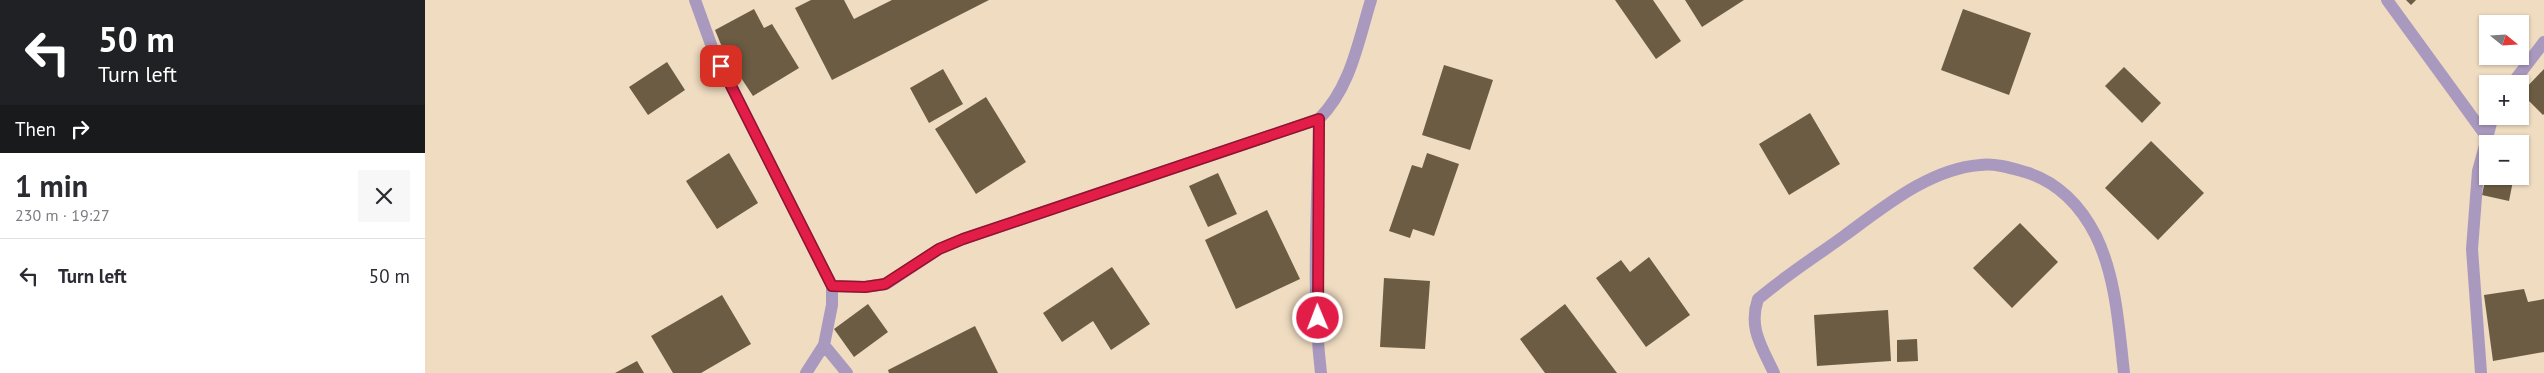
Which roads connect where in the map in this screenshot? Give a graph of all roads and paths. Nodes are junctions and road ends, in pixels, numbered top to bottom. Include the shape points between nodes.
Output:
1 (695, 0) edge
2 (1371, 0) edge
3 (2387, 0) edge
4 (2544, 42) edge
5 (2519, 75) edge
6 (1319, 119) junction
7 (2485, 135) edge
8 (2479, 167) edge
9 (832, 286) junction
10 (824, 345) junction
11 (807, 373) edge
12 (847, 373) edge
13 (1321, 373) edge
14 (1774, 373) edge
15 (2124, 373) edge
16 (2481, 373) edge

1 - 9 street via 713,50
2 - 6 street via 1346,82
3 - 7 street
4 - 5 street
6 - 9 street via 963,239 939,249 885,284
6 - 13 street via 1317,270
8 - 16 street via 2472,250
9 - 10 street via 832,305
10 - 11 street
10 - 12 street
14 - 15 street via 1754,330 1758,298 1903,194 1958,169 1981,164 2038,175 2078,206 2096,237 2110,278

